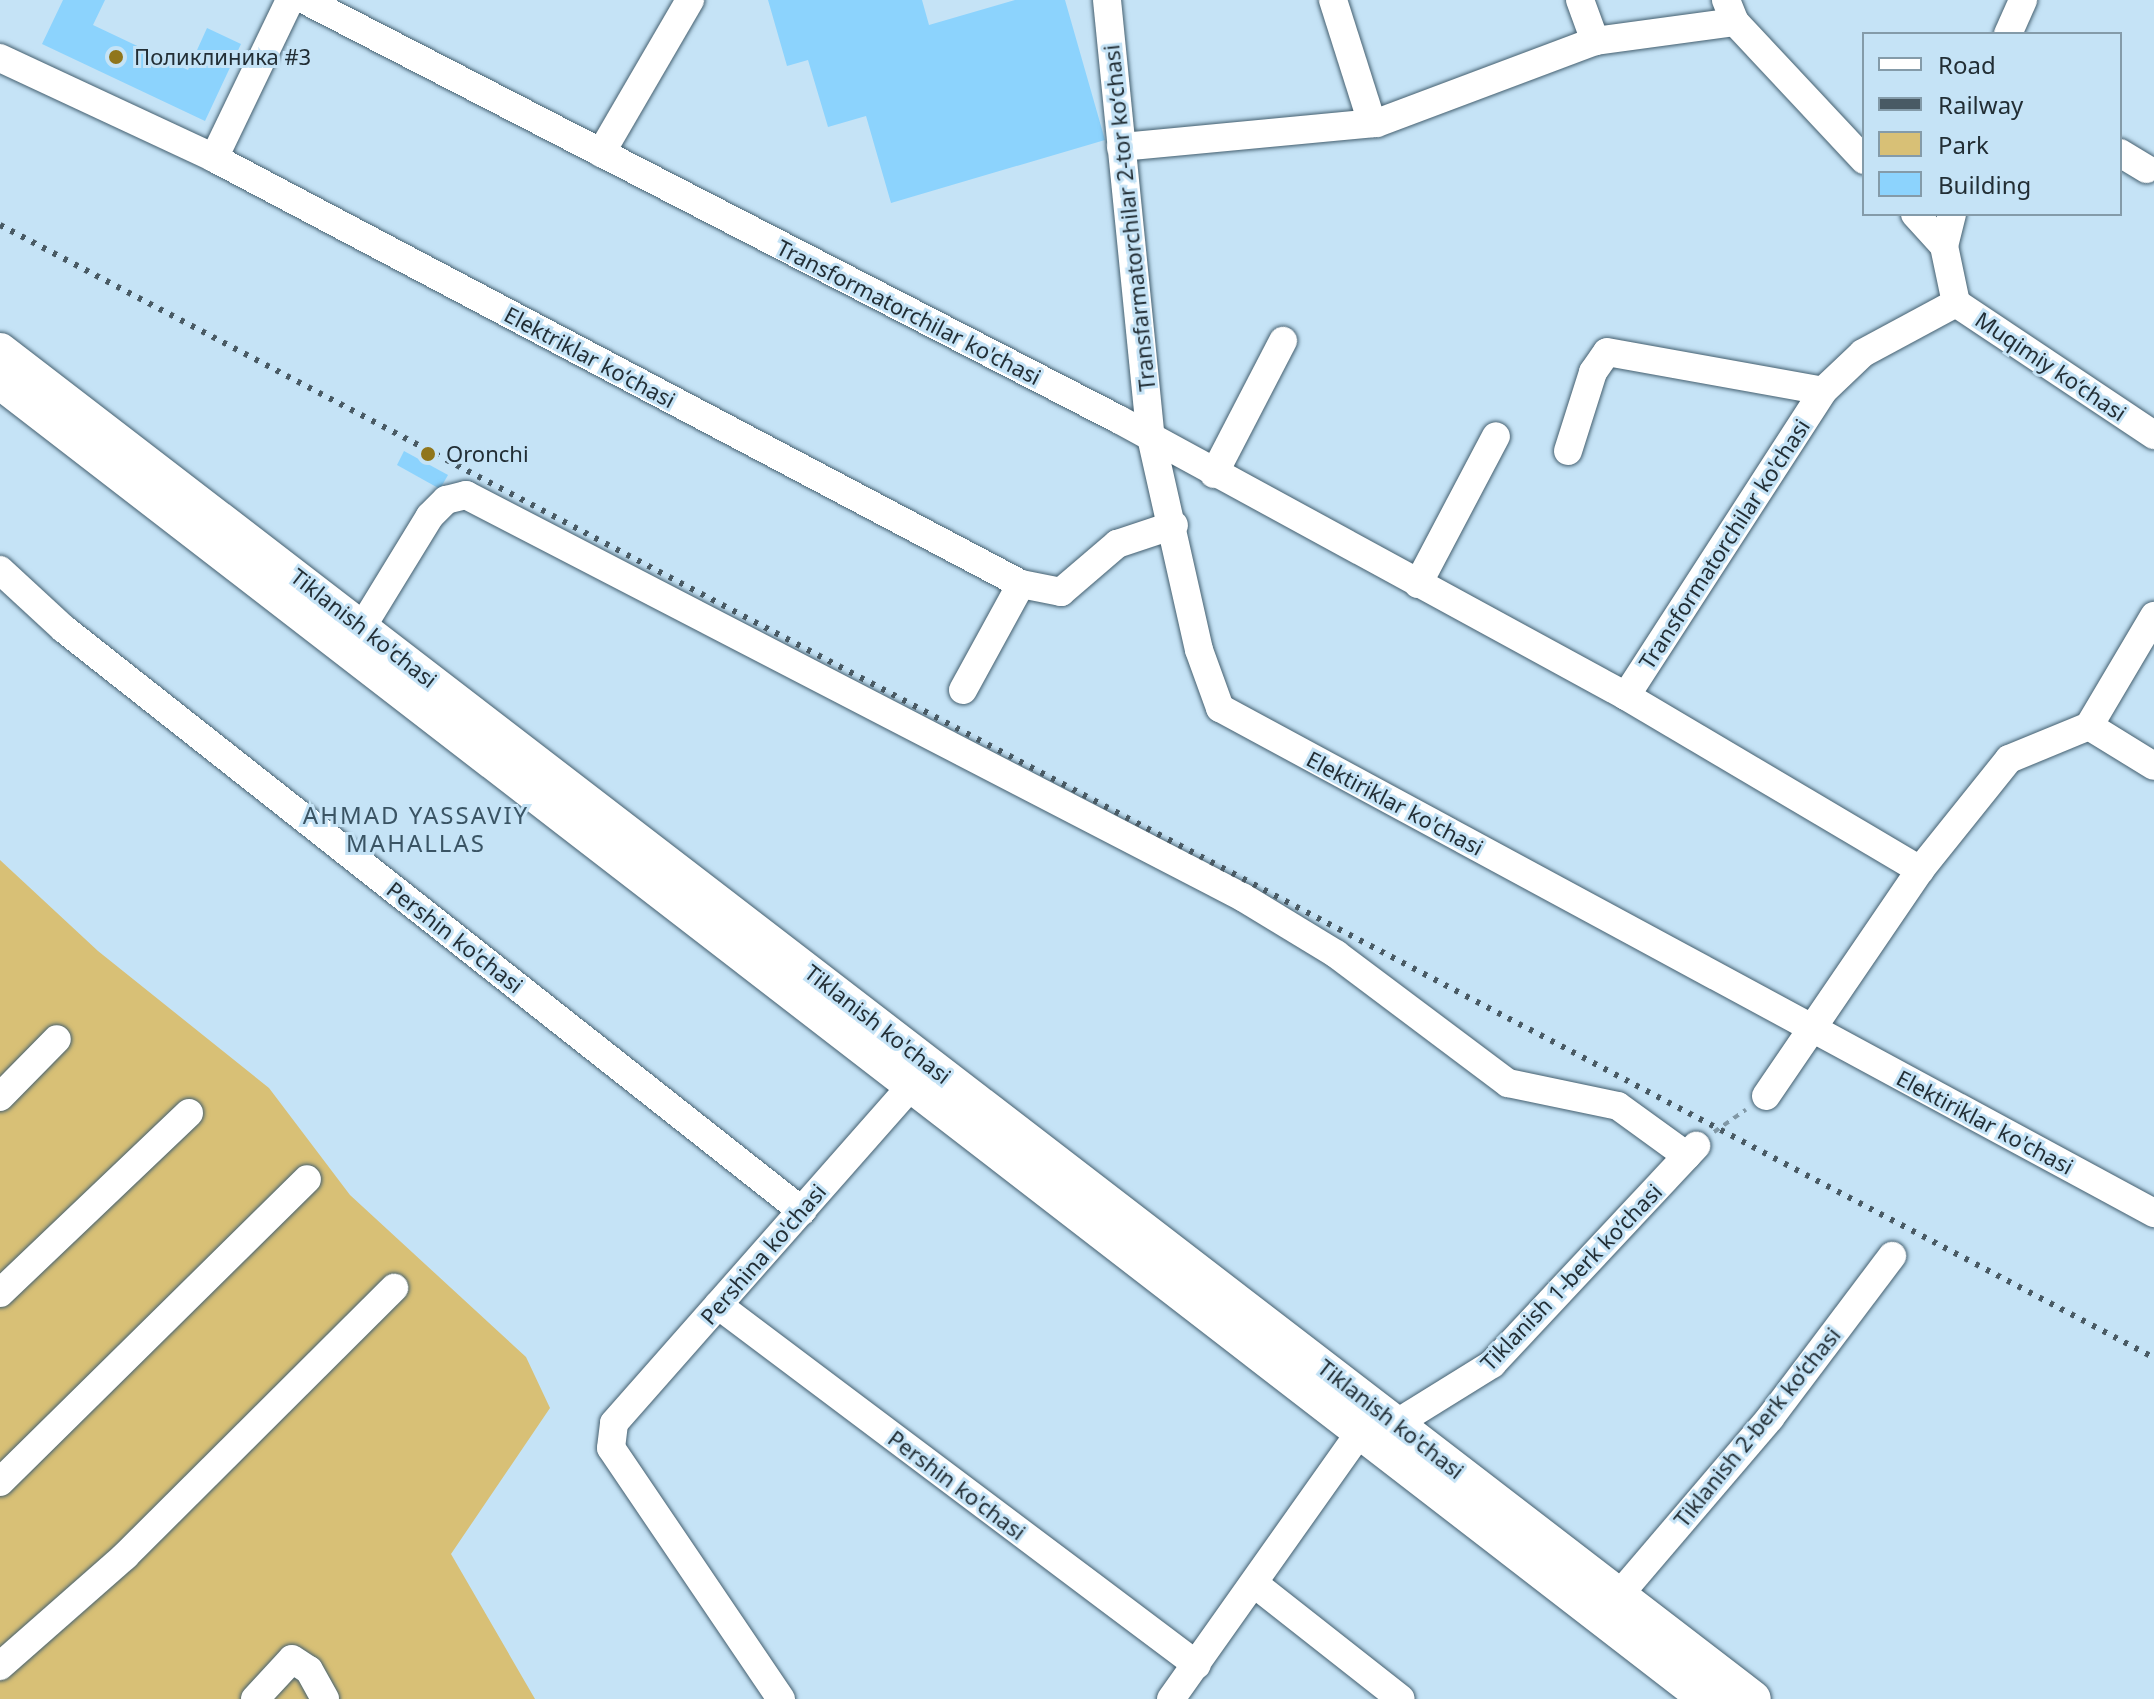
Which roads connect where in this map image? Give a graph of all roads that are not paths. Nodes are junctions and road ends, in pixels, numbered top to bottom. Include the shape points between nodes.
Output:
1 (290, 0) edge
2 (305, 0) edge
3 (690, 0) edge
4 (1107, 0) edge
5 (1333, 0) edge
6 (1580, 0) edge
7 (2023, 0) edge
8 (351, 10) edge
9 (1730, 11) edge
10 (2009, 32) edge
11 (1595, 41) junction
12 (0, 58) edge
13 (1372, 123) junction
14 (1121, 147) junction
15 (601, 153) junction
16 (2122, 154) edge
17 (214, 158) junction
18 (1862, 158) edge
19 (2147, 169) dead end
20 (1917, 216) edge
21 (1952, 216) edge
22 (1944, 246) junction
23 (1956, 303) junction
24 (1283, 341) dead end
25 (0, 351) edge
26 (0, 381) edge
27 (1823, 391) junction
28 (2154, 435) edge
29 (1496, 436) dead end
30 (1151, 437) junction
31 (1568, 451) dead end
32 (1214, 474) junction
33 (1174, 525) junction
34 (0, 570) edge
35 (1021, 584) junction
36 (1418, 584) junction
37 (2154, 616) edge
38 (362, 627) junction
39 (963, 690) dead end
40 (1626, 696) junction
41 (2089, 726) junction
42 (2154, 766) edge
43 (1920, 870) junction
44 (1817, 1031) junction
45 (57, 1039) dead end
46 (912, 1085) junction
47 (1766, 1096) dead end
48 (0, 1097) edge
49 (189, 1113) dead end
50 (307, 1179) dead end
51 (802, 1211) junction
52 (2154, 1213) edge
53 (1892, 1256) dead end
54 (394, 1288) dead end
55 (0, 1293) edge
56 (718, 1305) junction
57 (1397, 1423) junction
58 (1361, 1431) junction
59 (0, 1482) edge
60 (1256, 1585) junction
61 (1619, 1595) junction
62 (1197, 1665) junction
63 (0, 1666) edge
64 (255, 1699) edge
65 (325, 1699) edge
66 (781, 1699) edge
67 (1171, 1699) edge
68 (1401, 1699) edge
69 (1707, 1699) edge
70 (1753, 1699) edge

1 - 17 street
2 - 8 street, Transformatorchilar ko'chasi
3 - 15 street
4 - 14 street, Transfarmatorchilar 2-tor koʻchasi
5 - 13 street
6 - 11 street
7 - 10 street
8 - 15 street, Transformatorchilar ko'chasi
9 - 11 street
9 - 18 street
11 - 13 street
12 - 17 street, Elektriklar ko‘chasi
13 - 14 street
14 - 30 street, Transfarmatorchilar 2-tor koʻchasi
15 - 30 street, Transformatorchilar ko'chasi
16 - 19 street
17 - 35 street, Elektriklar ko‘chasi
20 - 22 street
21 - 22 street, Muqimiy ko‘chasi
22 - 23 street, Muqimiy ko‘chasi
23 - 27 street, Transformatorchilar ko'chasi via 1863,353
23 - 28 street, Muqimiy ko‘chasi
24 - 32 street
25 - 38 main road, Tiklanish ko'chasi
26 - 46 main road
27 - 31 street via 1607,352
27 - 40 street, Transformatorchilar ko'chasi
29 - 36 street
30 - 32 street, Transformatorchilar ko'chasi
30 - 33 street, Elektiriklar ko'chasi
32 - 36 street, Transformatorchilar ko'chasi
33 - 35 street, Elektriklar ko‘chasi via 1117,544 1061,592
33 - 44 street, Elektiriklar ko'chasi via 1199,650 1220,708
34 - 51 street, Pershin ko'chasi via 77,639
35 - 39 street
36 - 40 street, Transformatorchilar ko'chasi
37 - 41 street
38 - 57 main road, Tiklanish ko'chasi
38 - 57 street, Tiklanish 1-berk ko‘chasi via 430,516 446,500 466,495 1230,891 1336,954 1508,1083 1618,1106 1692,1151 1492,1364
40 - 43 street, Transformatorchilar ko'chasi
41 - 42 street
41 - 43 street via 2009,759
43 - 44 street
44 - 47 street
44 - 52 street, Elektiriklar ko'chasi
45 - 48 street
46 - 51 street, Pershina ko'chasi
46 - 58 main road
49 - 55 street
50 - 59 street
51 - 56 street, Pershina ko'chasi
53 - 61 street, Tiklanish 2-berk ko‘chasi via 1770,1418
54 - 63 street via 125,1556
56 - 62 street, Pershin ko'chasi
56 - 66 street, Pershina ko'chasi via 614,1423 611,1448
57 - 58 main road
57 - 61 main road, Tiklanish ko'chasi
58 - 60 street
58 - 69 main road
60 - 62 street
60 - 68 street
61 - 70 main road, Tiklanish ko'chasi
62 - 67 street
64 - 65 street via 292,1659 309,1670

